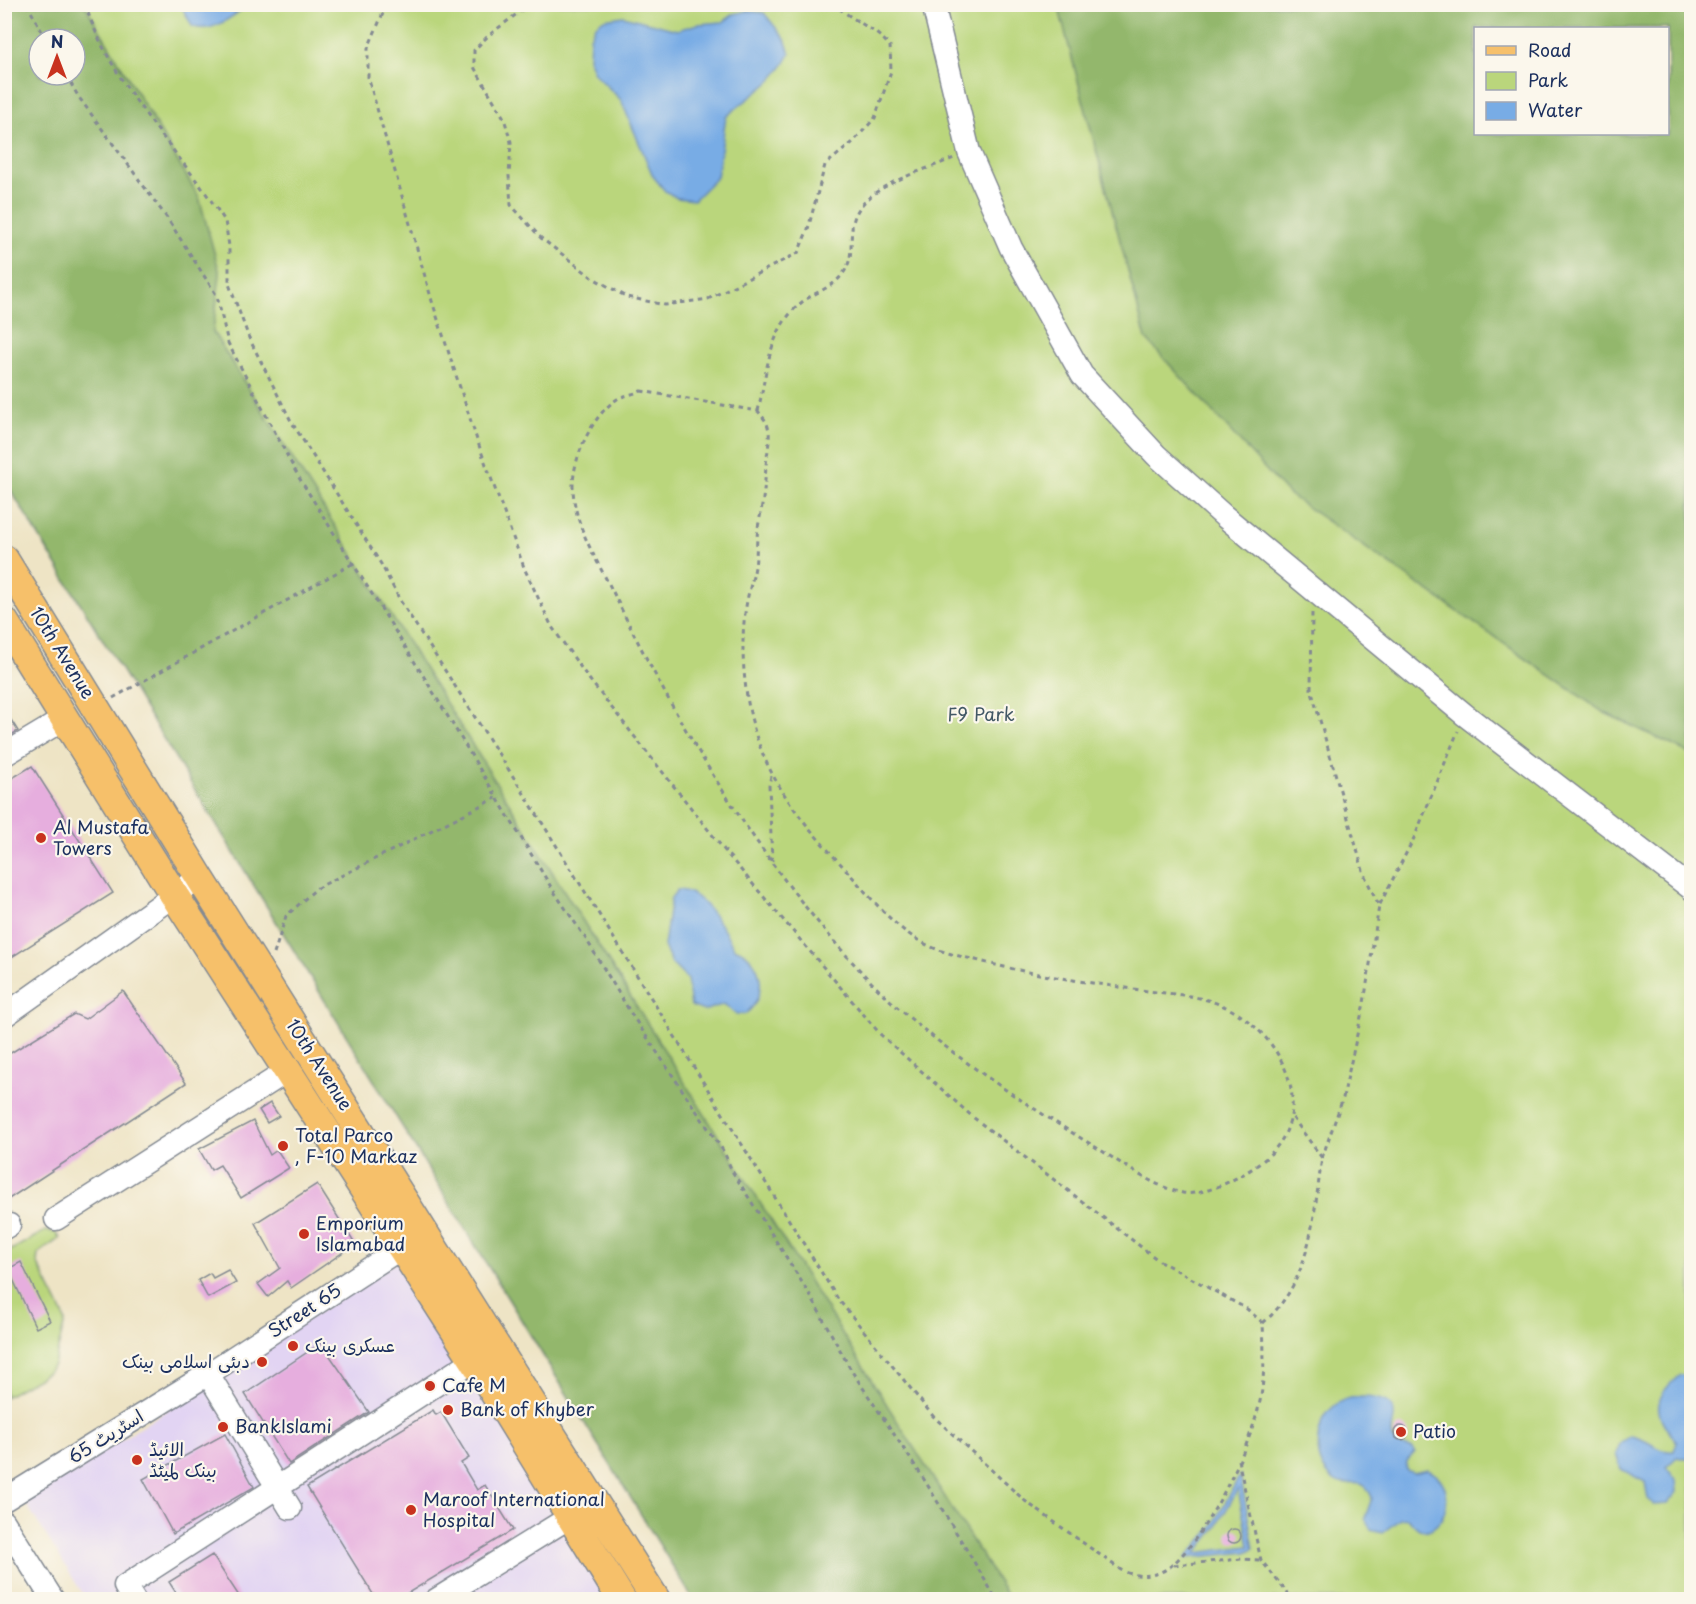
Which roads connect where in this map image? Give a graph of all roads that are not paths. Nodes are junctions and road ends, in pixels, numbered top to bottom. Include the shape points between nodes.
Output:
1 (933, 4) edge
2 (4, 560) edge
3 (4, 621) edge
4 (64, 719) junction
5 (4, 755) edge
6 (200, 878) junction
7 (1692, 889) edge
8 (174, 895) junction
9 (4, 1016) edge
10 (289, 1070) junction
11 (56, 1219) dead end
12 (401, 1248) junction
13 (474, 1360) junction
14 (208, 1374) junction
15 (537, 1410) junction
16 (514, 1426) junction
17 (278, 1488) junction
18 (4, 1500) edge
19 (290, 1508) dead end
20 (570, 1517) junction
21 (4, 1522) edge
22 (53, 1599) edge
23 (134, 1599) edge
24 (436, 1599) edge
25 (622, 1599) edge
26 (656, 1599) edge

1 - 7 street via 969,152 1011,248 1082,375 1156,455 1312,589 1465,715
2 - 6 main road, 10th Avenue
3 - 4 main road, 10th Avenue
4 - 5 street
4 - 8 main road, 10th Avenue
6 - 8 street
6 - 15 main road, 10th Avenue
8 - 9 street
8 - 10 main road, 10th Avenue
10 - 11 street
10 - 12 main road, 10th Avenue
12 - 13 main road, 10th Avenue
12 - 14 street, Street 65
13 - 16 main road, 10th Avenue
13 - 17 street
14 - 17 street
14 - 18 street, اسٹریٹ 65
15 - 16 main road
15 - 26 main road, 10th Avenue
16 - 20 main road, 10th Avenue
17 - 19 street
17 - 23 street via 125,1586
20 - 24 street
20 - 25 main road, 10th Avenue
21 - 22 street

